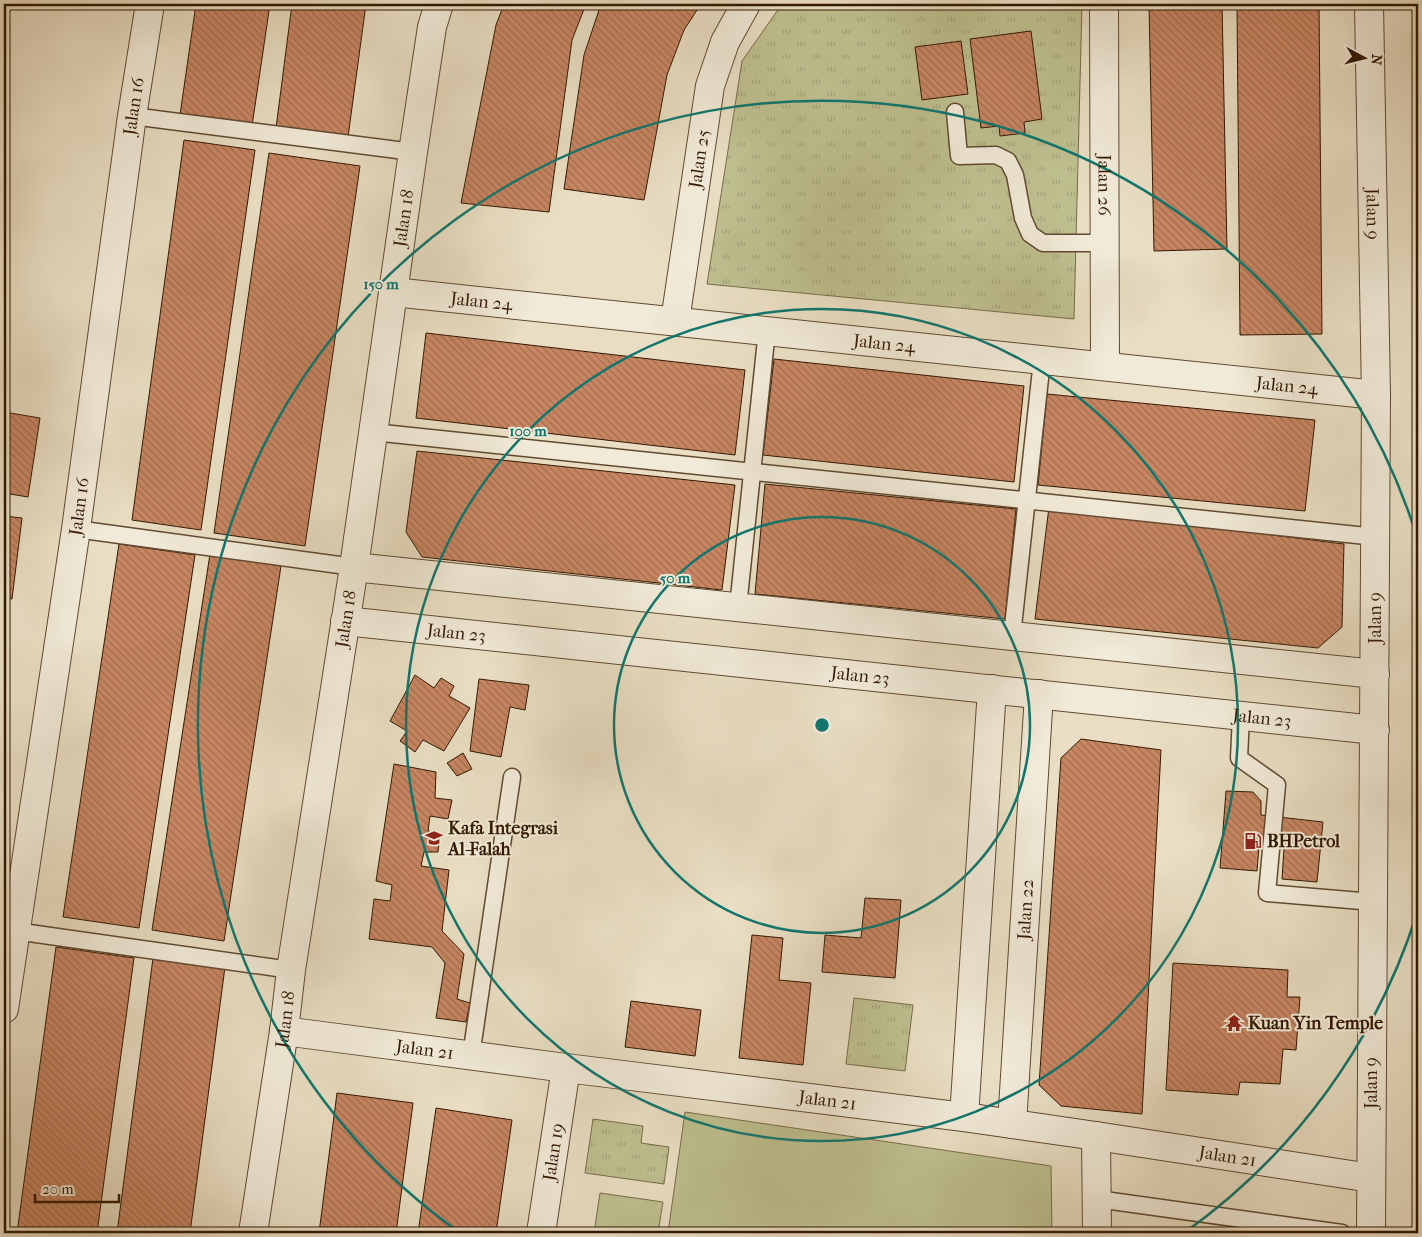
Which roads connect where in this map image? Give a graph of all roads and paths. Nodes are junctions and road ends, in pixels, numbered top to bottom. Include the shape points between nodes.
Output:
1 (150, 4) edge
2 (439, 4) edge
3 (746, 4) edge
4 (1104, 4) edge
5 (1369, 4) edge
6 (955, 112) dead end
7 (132, 116) junction
8 (413, 152) junction
9 (1105, 243) junction
10 (393, 292) junction
11 (675, 321) junction
12 (766, 330) junction
13 (1042, 360) junction
14 (1105, 366) junction
15 (1376, 395) junction
16 (373, 432) junction
17 (752, 472) junction
18 (1027, 500) junction
19 (76, 529) junction
20 (1376, 537) junction
21 (354, 567) junction
22 (738, 607) junction
23 (345, 621) junction
24 (1012, 636) junction
25 (1375, 674) junction
26 (992, 689) junction
27 (1039, 694) junction
28 (1241, 716) junction
29 (1375, 730) junction
30 (512, 777) dead end
31 (1418, 827) edge
32 (1418, 882) edge
33 (1373, 902) junction
34 (15, 931) junction
35 (291, 970) junction
36 (4, 1009) edge
37 (284, 1032) junction
38 (471, 1056) junction
39 (566, 1068) junction
40 (964, 1117) junction
41 (1012, 1124) junction
42 (1096, 1136) junction
43 (1370, 1178) junction
44 (1097, 1199) junction
45 (253, 1233) edge
46 (541, 1233) edge
47 (1097, 1233) edge
48 (1342, 1233) edge
49 (1371, 1233) edge

1 - 7 street, Jalan 16
2 - 8 street, Jalan 18 via 432,27
3 - 11 street, Jalan 25 via 725,42 710,86
4 - 9 street, Jalan 26
5 - 15 street, Jalan 9
6 - 9 lane via 959,156 996,154 1008,161 1015,175 1023,218 1030,234 1043,243
7 - 8 lane
7 - 19 street, Jalan 16
8 - 10 street, Jalan 18
9 - 14 street, Jalan 26
10 - 11 street, Jalan 24
10 - 16 street, Jalan 18
11 - 12 street, Jalan 24
12 - 13 street, Jalan 24
12 - 17 lane
13 - 14 street, Jalan 24
13 - 18 lane
14 - 15 street, Jalan 24
15 - 20 street, Jalan 9
16 - 17 lane
16 - 21 street, Jalan 18
17 - 18 lane
17 - 22 lane
18 - 20 lane
18 - 24 lane
19 - 21 lane
19 - 34 street, Jalan 16
20 - 25 street, Jalan 9
21 - 22 street
21 - 23 street, Jalan 18
22 - 24 street
23 - 26 street, Jalan 23
23 - 35 street, Jalan 18
24 - 25 street
25 - 29 street, Jalan 9
26 - 27 street, Jalan 23
26 - 40 street
27 - 28 street, Jalan 23
27 - 41 street, Jalan 22
28 - 29 street, Jalan 23
28 - 33 lane via 1239,758 1276,785 1267,893
29 - 33 street, Jalan 9
30 - 38 lane
31 - 32 path via 1415,882
33 - 43 street, Jalan 9
34 - 35 lane
34 - 36 street, Jalan 16
35 - 37 street, Jalan 18
37 - 38 street, Jalan 21
37 - 45 street, Jalan 18
38 - 39 street, Jalan 21
39 - 40 street, Jalan 21
39 - 46 street, Jalan 19
40 - 41 street, Jalan 21
41 - 42 street, Jalan 21
42 - 43 street, Jalan 21
42 - 44 street
43 - 49 street, Jalan 9
44 - 47 street
44 - 48 lane

